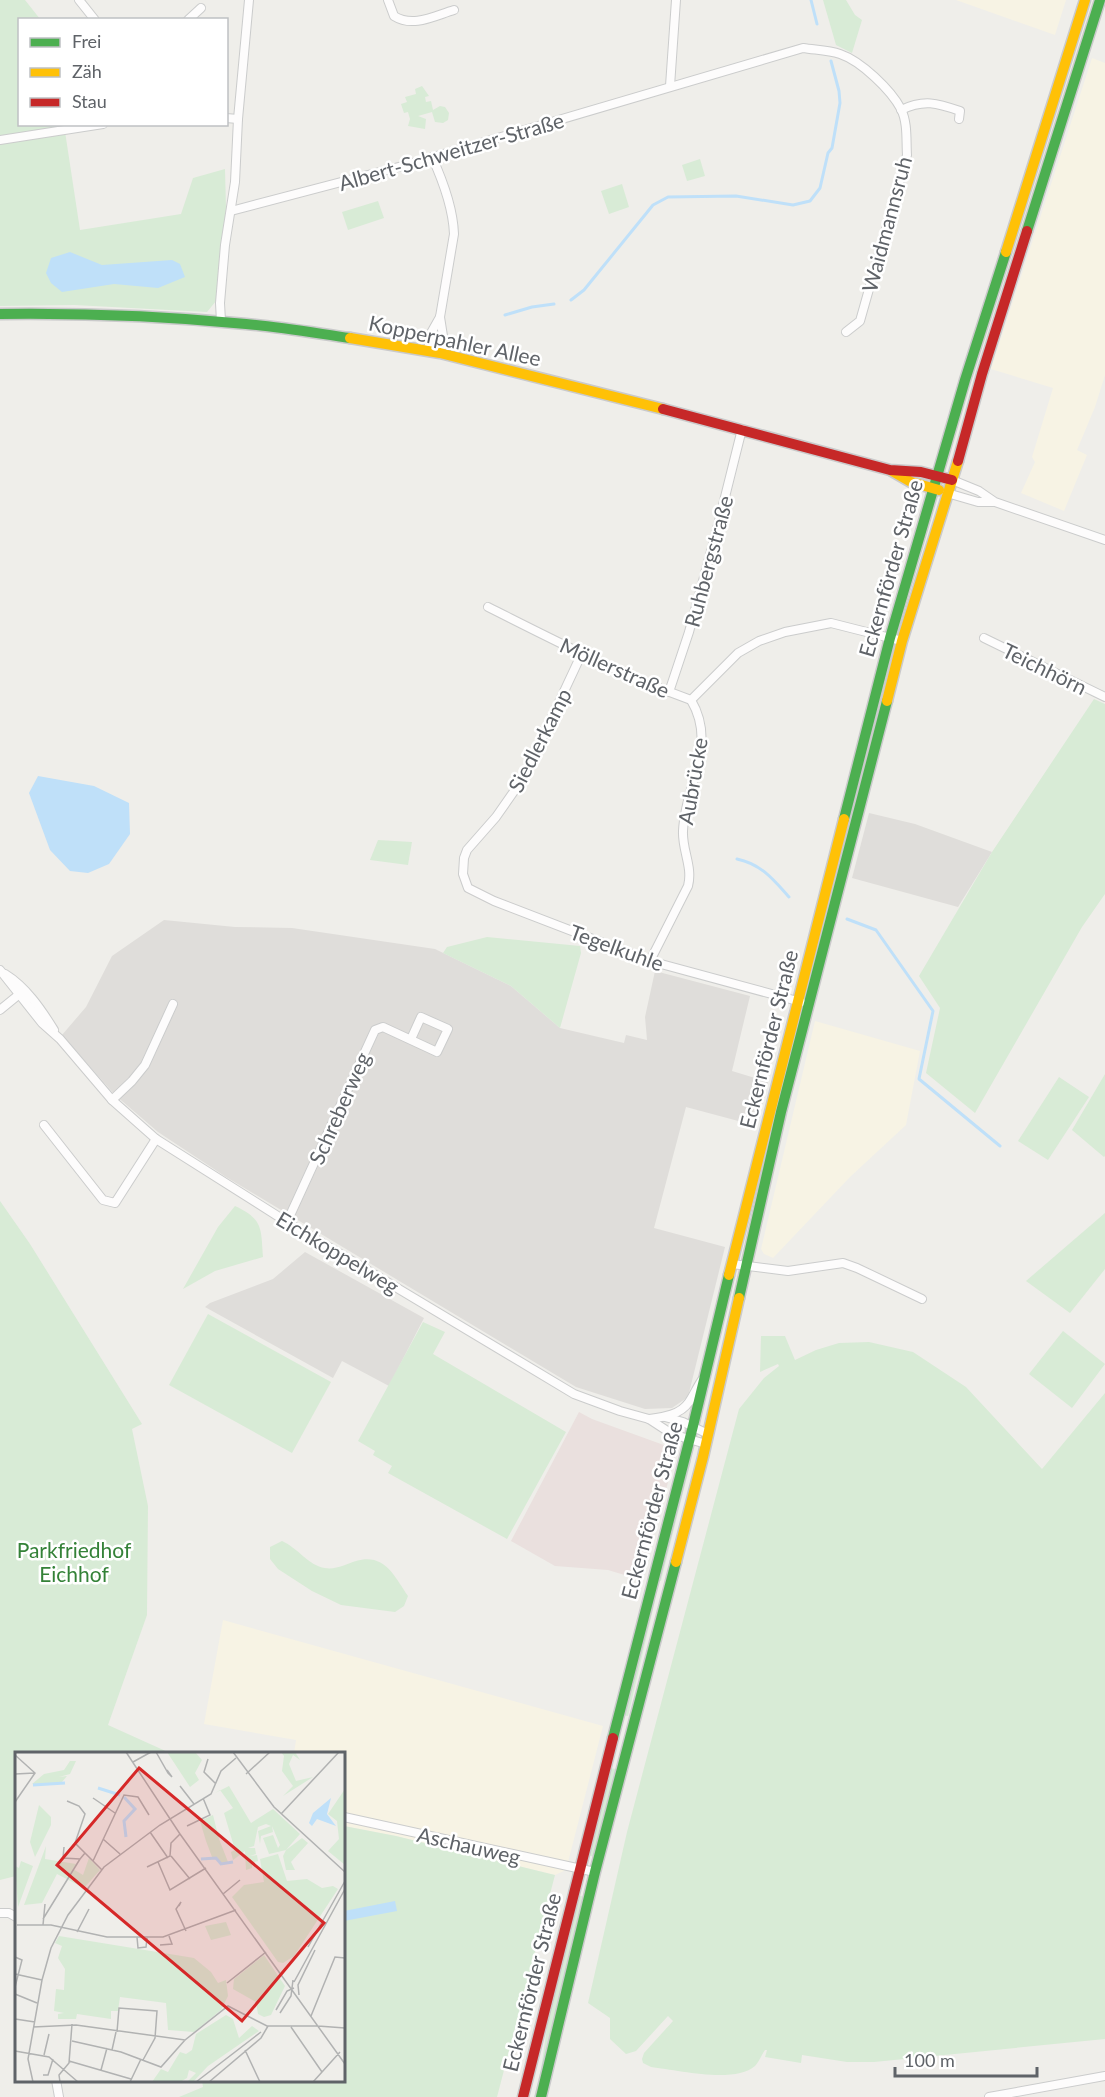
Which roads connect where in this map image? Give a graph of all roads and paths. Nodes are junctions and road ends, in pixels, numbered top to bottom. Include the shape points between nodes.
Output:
1 (79, 0) edge
2 (249, 0) edge
3 (388, 0) edge
4 (676, 0) edge
5 (1085, 0) edge
6 (1100, 0) edge
7 (201, 8) dead end
8 (454, 10) dead end
9 (94, 18) edge
10 (190, 18) edge
11 (803, 48) joint
12 (670, 86) junction
13 (901, 110) junction
14 (228, 118) edge
15 (238, 119) junction
16 (959, 119) dead end
17 (90, 126) edge
18 (0, 140) edge
19 (432, 157) junction
20 (231, 211) junction
21 (0, 314) edge
22 (440, 317) junction
23 (221, 321) junction
24 (846, 332) dead end
25 (428, 350) junction
26 (440, 353) junction
27 (742, 429) junction
28 (890, 470) junction
29 (937, 476) junction
30 (952, 480) junction
31 (933, 489) junction
32 (948, 493) junction
33 (995, 502) junction
34 (1105, 540) edge
35 (488, 607) dead end
36 (890, 638) junction
37 (984, 638) dead end
38 (902, 641) junction
39 (582, 653) junction
40 (669, 692) junction
41 (1105, 697) edge
42 (691, 700) junction
43 (467, 850) joint
44 (650, 961) junction
45 (0, 971) edge
46 (21, 992) junction
47 (803, 1003) junction
48 (173, 1004) dead end
49 (0, 1010) edge
50 (411, 1039) junction
51 (112, 1100) junction
52 (44, 1125) dead end
53 (156, 1139) junction
54 (287, 1222) junction
55 (732, 1264) junction
56 (746, 1266) junction
57 (922, 1299) dead end
58 (704, 1378) junction
59 (665, 1417) junction
60 (649, 1419) junction
61 (693, 1426) junction
62 (707, 1439) junction
63 (690, 1440) junction
64 (345, 1818) edge
65 (579, 1869) junction
66 (595, 1872) junction
67 (0, 1913) edge
68 (15, 1916) edge
69 (1105, 2076) edge
70 (56, 2082) edge
71 (59, 2097) edge
72 (523, 2097) edge
73 (541, 2097) edge
74 (989, 2097) edge

1 - 9 street
2 - 15 street
3 - 8 street via 394,16 406,22
4 - 12 street
5 - 29 main road, Eckernförder Straße
6 - 30 main road, Eckernförder Straße
7 - 10 street
11 - 12 street, Albert-Schweitzer-Straße
11 - 13 street, Waidmannsruh via 838,53 856,62 878,80
12 - 19 street, Albert-Schweitzer-Straße
13 - 16 street via 917,103 944,105 960,111
13 - 24 street, Waidmannsruh via 907,155 860,321
14 - 15 street
15 - 20 street
17 - 18 street
19 - 20 street, Albert-Schweitzer-Straße
19 - 22 street via 446,192 454,228
20 - 23 street
21 - 23 main road, Kopperpahler Allee via 72,313
22 - 25 street
22 - 26 street
23 - 25 main road, Kopperpahler Allee
25 - 26 main road, Kopperpahler Allee
26 - 27 main road, Kopperpahler Allee
27 - 28 main road, Kopperpahler Allee
27 - 40 street, Ruhbergstraße
28 - 29 main road, Kopperpahler Allee
28 - 31 main road, Kopperpahler Allee
29 - 30 main road, Kopperpahler Allee
29 - 31 main road, Eckernförder Straße
30 - 32 main road, Eckernförder Straße
30 - 33 street
31 - 32 main road, Kopperpahler Allee
31 - 36 main road, Eckernförder Straße
32 - 33 street
32 - 38 main road, Eckernförder Straße
33 - 34 street
35 - 39 street, Möllerstraße
36 - 38 street, Möllerstraße
36 - 42 street, Möllerstraße via 831,623 785,632 738,653
36 - 47 main road, Eckernförder Straße
37 - 41 street, Teichhörn
38 - 47 main road, Eckernförder Straße
39 - 40 street, Möllerstraße
39 - 43 street, Siedlerkamp via 524,777
40 - 42 street, Möllerstraße
42 - 44 street, Aubrücke via 699,712 703,744 685,808 683,834 690,879
43 - 44 street, Tegelkuhle via 463,874 468,888
44 - 47 street, Tegelkuhle
45 - 46 street, Eichkoppelweg
46 - 49 street
46 - 51 street, Eichkoppelweg via 41,1010 60,1039
47 - 55 main road, Eckernförder Straße
47 - 56 main road, Eckernförder Straße
48 - 51 street via 145,1065
50 - 50 street, Schreberweg via 437,1052 448,1029 421,1017
50 - 54 street, Schreberweg via 383,1027 375,1030
51 - 53 street, Eichkoppelweg
52 - 53 street via 103,1200 115,1203
53 - 54 street, Eichkoppelweg
54 - 60 street, Eichkoppelweg via 574,1394
55 - 56 street
55 - 58 main road, Eckernförder Straße
56 - 57 street via 794,1270 843,1263
56 - 62 main road, Eckernförder Straße
58 - 59 street, Eichkoppelweg via 686,1406
58 - 61 main road, Eckernförder Straße
59 - 60 street, Eichkoppelweg
59 - 61 street, Eichkoppelweg
60 - 63 street, Eichkoppelweg
61 - 62 street, Eichkoppelweg
61 - 63 main road, Eckernförder Straße
62 - 63 street, Eichkoppelweg
62 - 66 main road, Eckernförder Straße
63 - 65 main road, Eckernförder Straße
64 - 65 street, Aschauweg
65 - 66 street, Aschauweg
65 - 72 main road, Eckernförder Straße
66 - 73 main road, Eckernförder Straße
67 - 68 street
69 - 74 street
70 - 71 street

